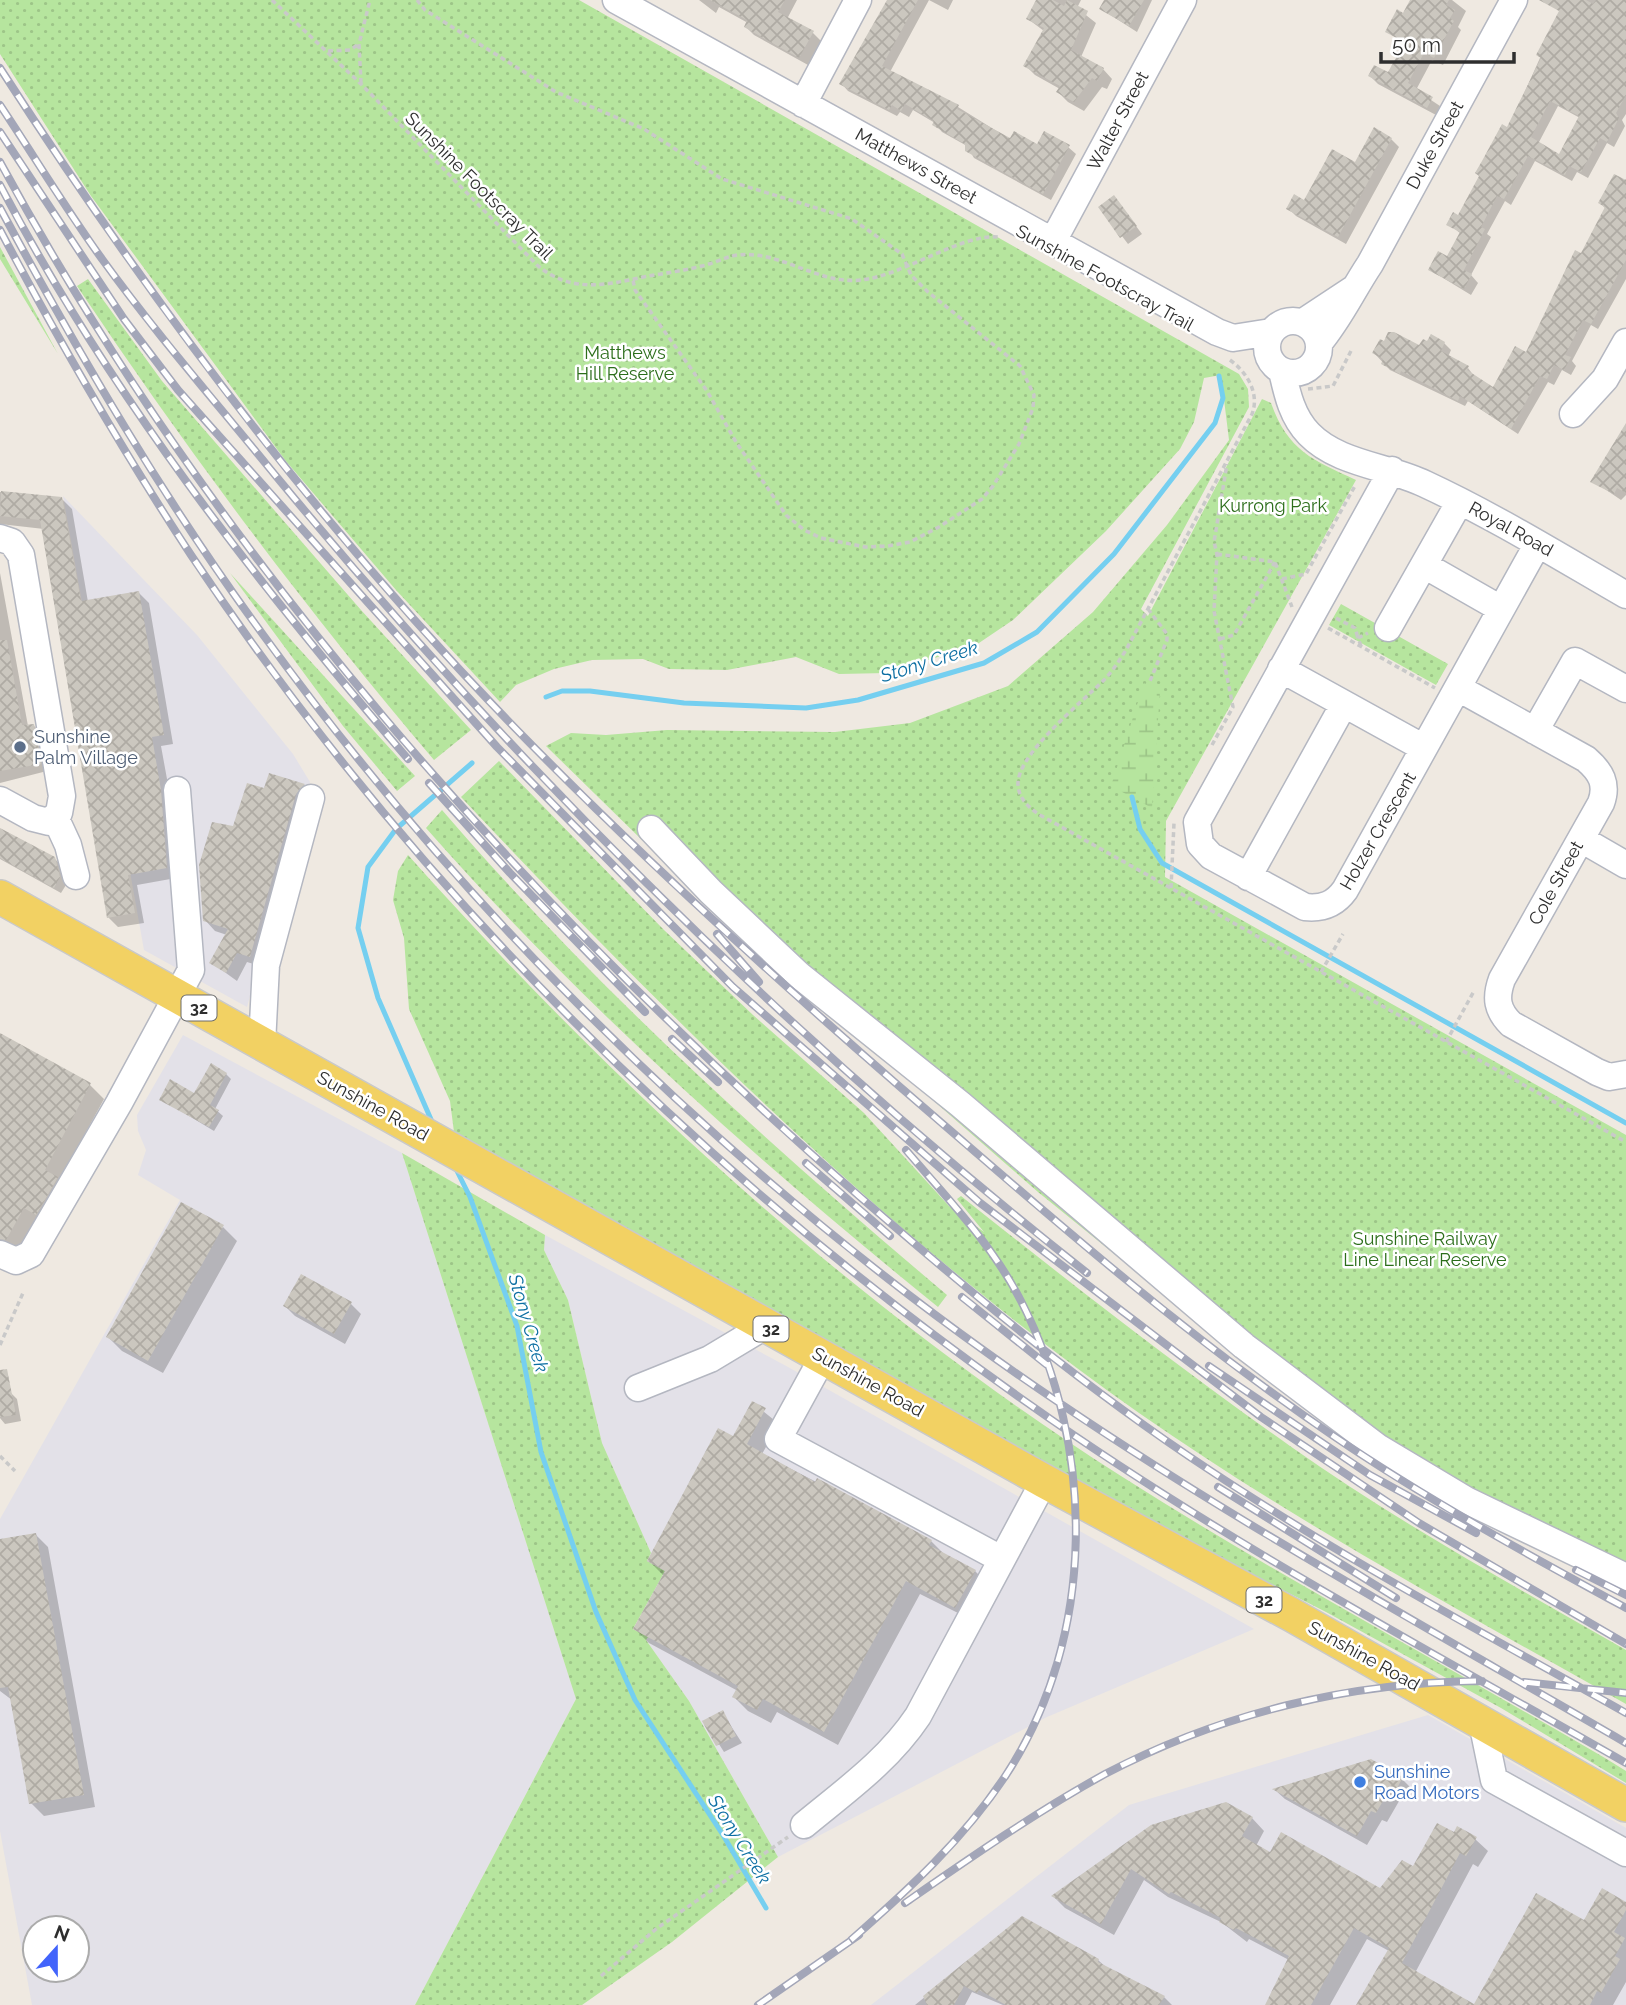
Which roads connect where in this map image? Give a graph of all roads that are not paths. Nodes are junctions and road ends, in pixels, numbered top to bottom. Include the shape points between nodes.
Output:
1 (616, 0) edge
2 (859, 0) edge
3 (1183, 0) edge
4 (1514, 0) edge
5 (803, 104) junction
6 (1053, 241) junction
7 (1353, 289) junction
8 (1303, 322) junction
9 (1270, 332) junction
10 (1626, 342) edge
11 (1319, 343) junction
12 (1221, 344) junction
13 (1293, 374) junction
14 (1573, 414) dead end
15 (1392, 470) junction
16 (1460, 501) junction
17 (0, 538) edge
18 (1537, 545) junction
19 (1424, 565) junction
20 (1626, 594) edge
21 (1501, 610) junction
22 (1388, 628) dead end
23 (1281, 669) junction
24 (1447, 688) junction
25 (1626, 689) edge
26 (1344, 704) junction
27 (1535, 731) junction
28 (1424, 748) junction
29 (177, 790) dead end
30 (311, 798) dead end
31 (0, 800) edge
32 (56, 819) junction
33 (651, 828) dead end
34 (1581, 839) junction
35 (1626, 864) edge
36 (76, 876) dead end
37 (1248, 877) junction
38 (1, 898) edge
39 (178, 997) junction
40 (262, 1044) junction
41 (1626, 1074) edge
42 (0, 1254) edge
43 (765, 1326) junction
44 (823, 1357) junction
45 (638, 1388) dead end
46 (1044, 1481) junction
47 (1001, 1559) junction
48 (1626, 1577) edge
49 (1482, 1722) junction
50 (1626, 1805) edge
51 (804, 1825) road end
52 (1626, 1853) edge

1 - 5 street, Matthews Street
2 - 5 street
3 - 6 street, Walter Street
4 - 7 street, Duke Street
5 - 6 street, Matthews Street
6 - 12 street, Matthews Street
7 - 8 street, Duke Street
7 - 11 street, Duke Street via 1341,315
8 - 9 street via 1285,321
8 - 11 street
9 - 12 street, Matthews Street
9 - 13 street via 1267,350
10 - 14 street via 1605,379
11 - 13 street via 1317,358
12 - 13 street, Matthews Street
13 - 15 street, Royal Road via 1319,421
15 - 16 street, Royal Road
15 - 23 street, Holzer Crescent
16 - 18 street, Royal Road
16 - 19 street
17 - 32 street via 17,547 23,568 62,796
18 - 20 street, Royal Road
18 - 21 street, Holzer Crescent
19 - 21 street
19 - 22 street
21 - 24 street, Holzer Crescent
23 - 26 street
23 - 37 street, Holzer Crescent via 1197,822 1205,850
24 - 27 street, Cole Street
24 - 28 street, Holzer Crescent
25 - 27 street via 1574,661
26 - 28 street
26 - 37 street
27 - 34 street, Cole Street via 1586,759 1601,774 1604,796
28 - 37 street, Holzer Crescent via 1333,904 1305,907
29 - 39 street via 192,955 191,970
30 - 40 street via 266,965
31 - 32 street via 42,821
32 - 36 street
33 - 48 street via 799,975 960,1104 1244,1346 1379,1448 1466,1500
34 - 35 street
34 - 41 street, Cole Street via 1502,979 1497,999 1511,1024 1597,1072 1609,1077
38 - 39 main road, Sunshine Road / 32
39 - 40 main road, Sunshine Road / 32
39 - 42 street via 31,1254 16,1261
40 - 43 main road, Sunshine Road / 32
43 - 44 main road, Sunshine Road / 32
43 - 45 street via 710,1359
44 - 46 main road, Sunshine Road / 32
44 - 47 street via 779,1439
46 - 47 street
46 - 49 main road, Sunshine Road / 32
47 - 51 street via 903,1738
49 - 50 main road, Sunshine Road / 32
49 - 52 street via 1494,1780

